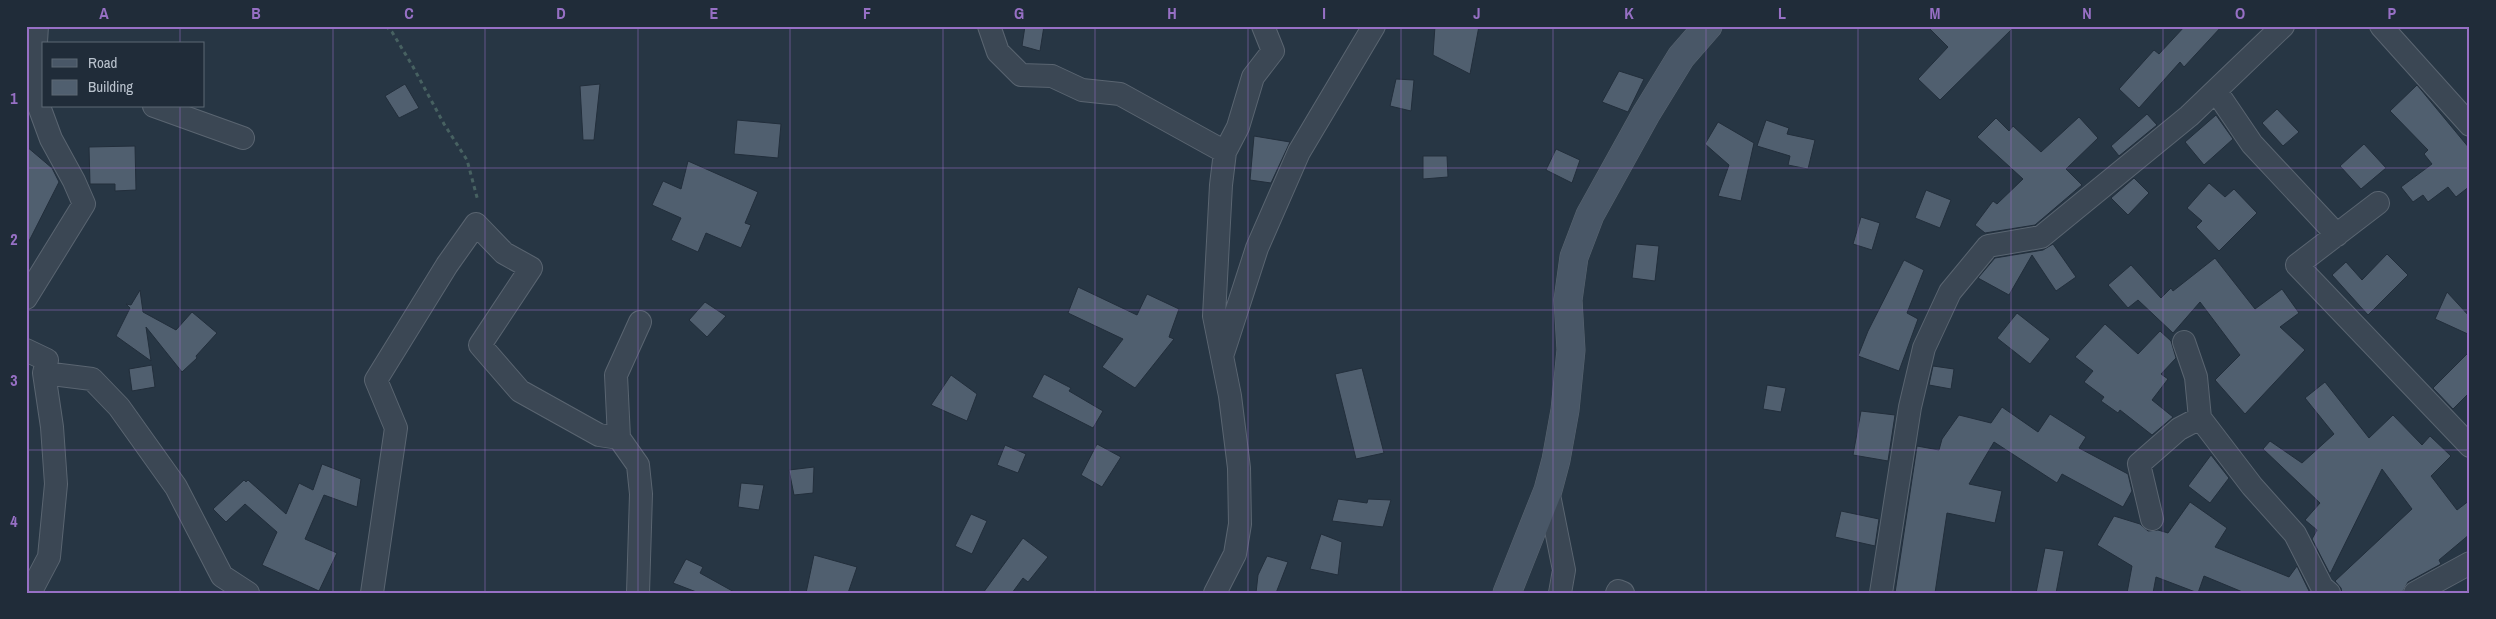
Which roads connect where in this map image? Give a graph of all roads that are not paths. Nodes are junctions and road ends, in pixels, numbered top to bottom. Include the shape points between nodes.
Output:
1 (37, 26) edge
2 (988, 26) edge
3 (1263, 26) edge
4 (1374, 26) edge
5 (1708, 26) edge
6 (2283, 26) edge
7 (2381, 26) edge
8 (2216, 91) junction
9 (34, 92) edge
10 (160, 108) edge
11 (2470, 126) edge
12 (244, 138) dead end
13 (1225, 152) junction
14 (2378, 203) dead end
15 (2337, 235) junction
16 (26, 298) edge
17 (640, 322) dead end
18 (2184, 342) dead end
19 (26, 350) edge
20 (1222, 354) junction
21 (44, 373) junction
22 (2200, 418) junction
23 (619, 438) junction
24 (2470, 446) edge
25 (1548, 490) junction
26 (2152, 519) dead end
27 (2470, 564) edge
28 (30, 593) edge
29 (248, 593) edge
30 (372, 593) edge
31 (638, 593) edge
32 (1215, 593) edge
33 (1507, 593) edge
34 (1560, 593) edge
35 (1617, 593) edge
36 (1623, 593) edge
37 (1881, 593) edge
38 (2329, 593) edge
39 (2415, 593) edge

1 - 9 street
2 - 13 street via 998,52 1021,75 1052,76 1082,90 1120,94
3 - 13 street via 1273,51 1253,77 1238,127
4 - 20 street via 1299,152 1256,248
5 - 25 street via 1681,57 1646,114 1590,216 1574,257 1568,300 1571,350 1565,410
6 - 8 street
7 - 11 street
8 - 15 street via 2252,144
8 - 37 street via 2041,237 1988,246 1950,292 1924,348 1912,398
9 - 16 street via 51,139 84,204
10 - 12 street
13 - 20 street via 1214,316
14 - 15 street
15 - 24 street via 2298,265
17 - 23 street via 616,375
18 - 22 street via 2196,377
19 - 21 street via 47,360
20 - 32 street via 1239,468 1240,524 1236,554
21 - 28 street via 56,484 49,557
21 - 29 street via 92,379 119,407 176,487 222,576
22 - 26 street via 2179,429 2139,464
22 - 38 street via 2252,486 2295,534 2322,587
23 - 30 street via 599,435 520,391 480,345 531,268 504,253 476,224 376,380 396,428
23 - 31 street via 638,465 642,494
25 - 33 street
25 - 34 street via 1564,570
27 - 39 street
35 - 36 street via 1618,590

